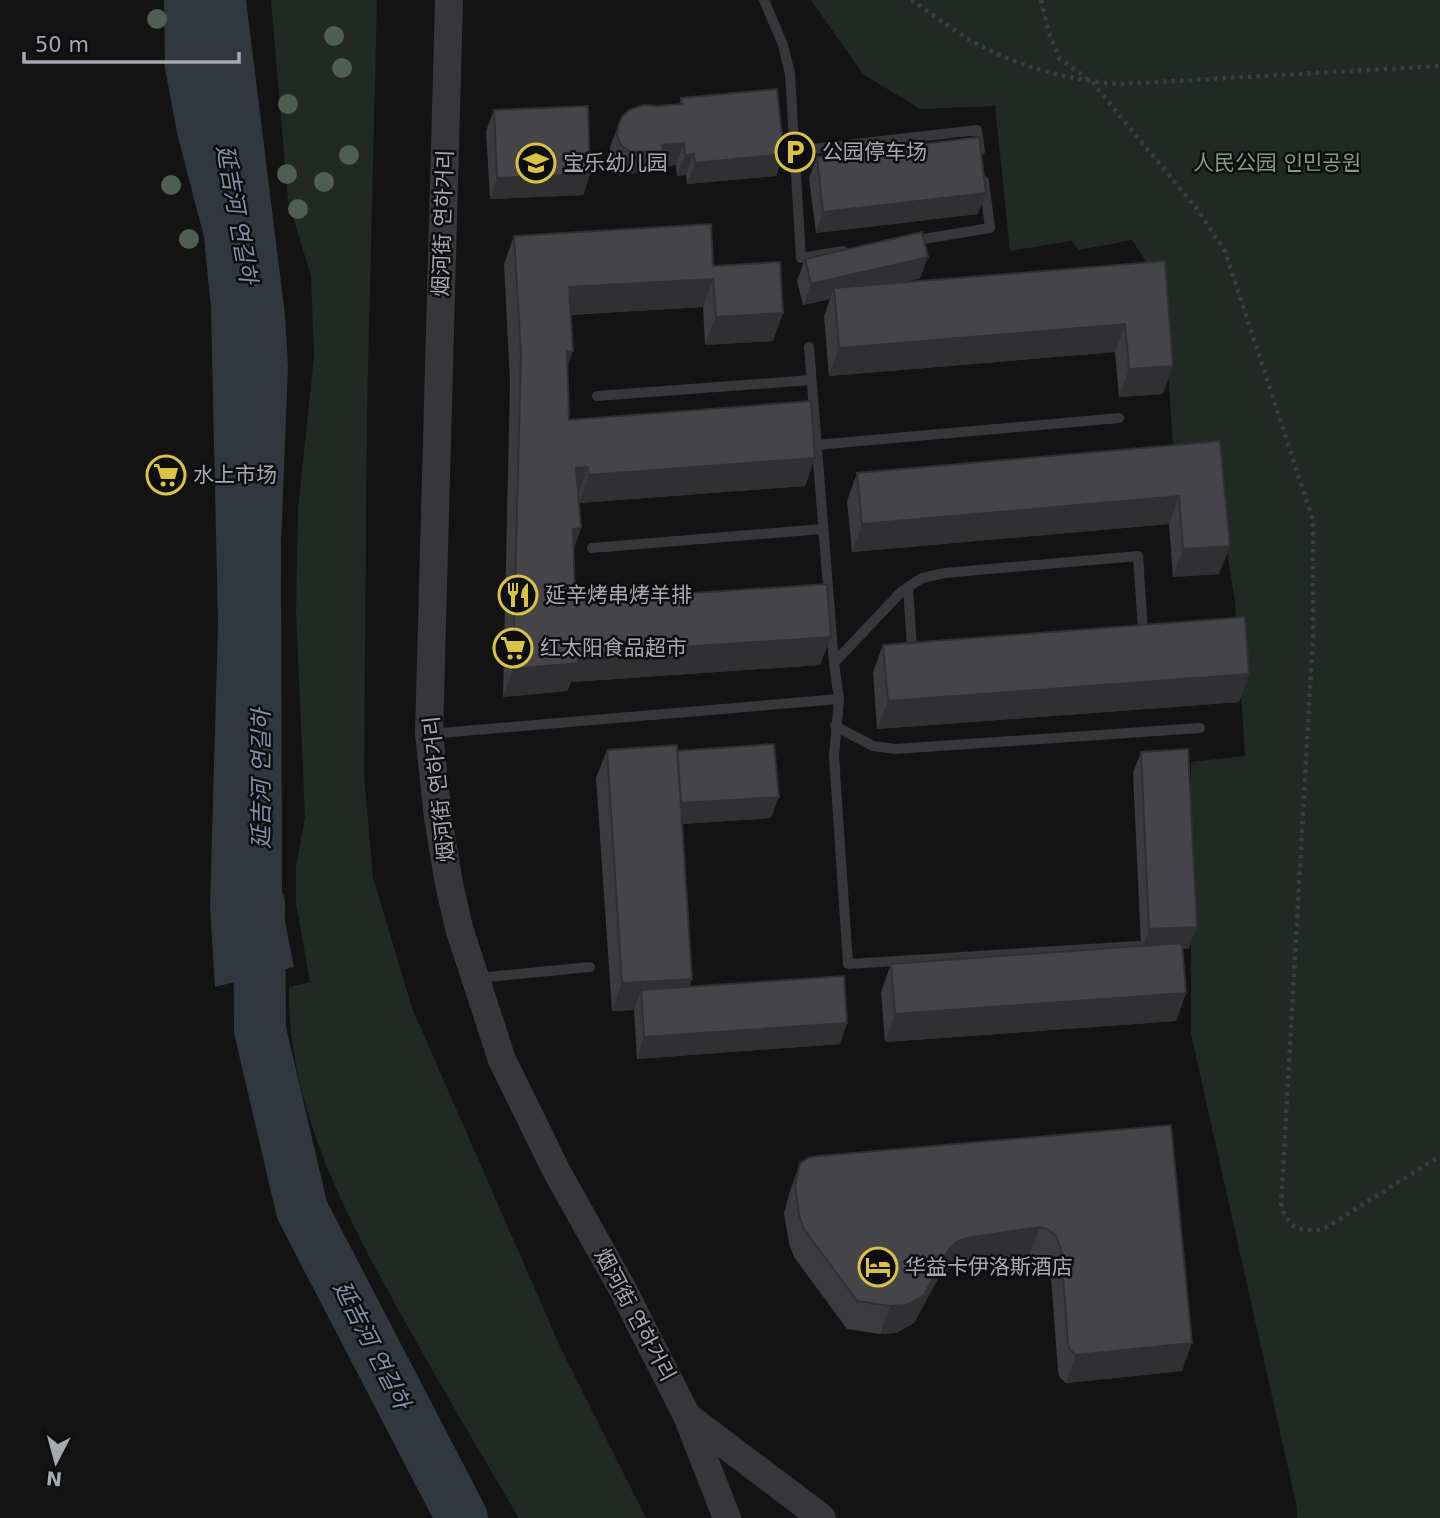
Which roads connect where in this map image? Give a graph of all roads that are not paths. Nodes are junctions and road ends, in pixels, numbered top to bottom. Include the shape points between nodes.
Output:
1 (449, 0) edge
2 (764, 0) edge
3 (795, 151) junction
4 (895, 243) edge
5 (855, 250) edge
6 (808, 347) dead end
7 (811, 380) junction
8 (597, 396) dead end
9 (1119, 418) dead end
10 (816, 445) junction
11 (823, 529) junction
12 (592, 548) dead end
13 (908, 587) junction
14 (1129, 631) edge
15 (925, 647) edge
16 (834, 663) junction
17 (839, 699) junction
18 (835, 726) junction
19 (1200, 728) dead end
20 (429, 734) junction
21 (1138, 946) edge
22 (590, 967) dead end
23 (475, 978) junction
24 (687, 1416) junction
25 (727, 1518) edge
26 (822, 1518) edge

1 - 20 street, 烟河街 연하거리
2 - 3 lane via 790,74
3 - 4 lane via 977,130 990,228
3 - 5 lane via 801,258
6 - 7 lane
7 - 8 lane
7 - 10 lane
9 - 10 lane
10 - 11 lane
11 - 12 lane
11 - 16 lane
13 - 14 lane via 945,573 1138,556 1143,630
13 - 15 lane via 912,648
13 - 16 lane
16 - 17 lane
17 - 18 lane
17 - 20 lane
18 - 19 lane via 873,746 897,749
18 - 21 lane via 848,964
20 - 23 street, 烟河街 연하거리 via 449,884
22 - 23 lane
23 - 24 street, 烟河街 연하거리 via 502,1060
24 - 25 street, 烟河街 연하거리
24 - 26 street

